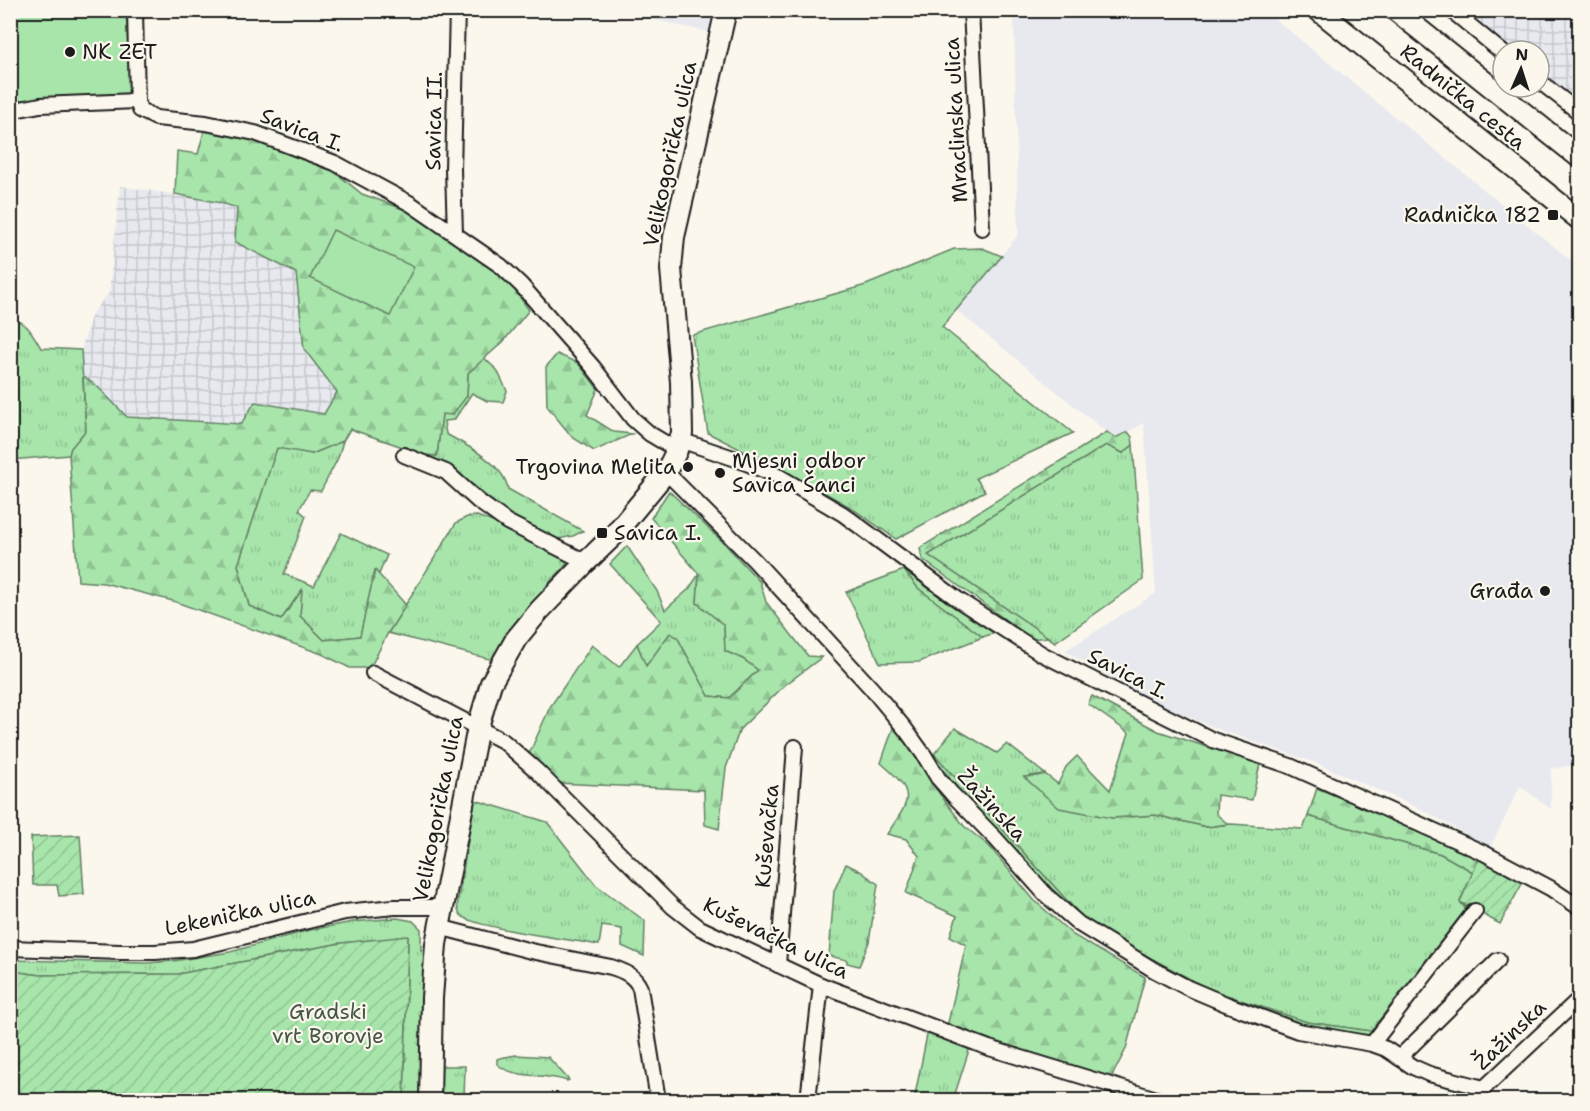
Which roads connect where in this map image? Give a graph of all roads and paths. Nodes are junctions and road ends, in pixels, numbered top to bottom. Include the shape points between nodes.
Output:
1 (135, 10) edge
2 (457, 10) edge
3 (726, 10) edge
4 (971, 10) edge
5 (1318, 10) edge
6 (1395, 10) edge
7 (1451, 10) edge
8 (1491, 43) edge
9 (1551, 90) edge
10 (138, 101) junction
11 (10, 111) edge
12 (1580, 113) edge
13 (1580, 158) edge
14 (1580, 220) edge
15 (982, 228) dead end
16 (455, 233) junction
17 (679, 445) junction
18 (404, 455) dead end
19 (666, 472) junction
20 (586, 562) junction
21 (373, 673) dead end
22 (478, 728) junction
23 (795, 747) dead end
24 (1580, 908) edge
25 (1475, 911) dead end
26 (441, 917) junction
27 (10, 948) edge
28 (1498, 960) dead end
29 (778, 965) junction
30 (821, 985) junction
31 (1580, 998) edge
32 (1372, 1044) junction
33 (1399, 1058) junction
34 (1112, 1094) edge
35 (430, 1101) edge
36 (658, 1101) edge
37 (808, 1101) edge
38 (1160, 1101) edge

1 - 10 street
2 - 16 street, Savica II.
3 - 17 street, Velikogorička ulica via 674,237 671,269 683,425
4 - 15 street, Mraclinska ulica
5 - 14 street, Radnička cesta
6 - 13 street, Radnička cesta
7 - 8 street
9 - 12 street
10 - 11 street via 40,105
10 - 16 street, Savica I. via 140,110 156,118 232,127 335,163
16 - 17 street, Savica I. via 521,285 633,419 650,434
17 - 19 street, Velikogorička ulica
17 - 24 street, Savica I. via 739,460 780,477 843,514 960,601 1042,654 1213,740 1290,766 1484,853
18 - 20 street via 446,472 507,522
19 - 20 street, Velikogorička ulica via 615,535
19 - 32 street, Žažinska via 754,560 872,689 958,802 1046,895 1079,924 1171,979 1226,1004 1298,1031
20 - 22 street, Velikogorička ulica via 516,639 491,683
21 - 22 street, Kuševačka ulica
22 - 26 street, Velikogorička ulica
22 - 29 street, Kuševačka ulica via 518,753 686,918
23 - 29 street, Kuševačka
25 - 32 street
26 - 27 street, Lekenička ulica via 394,907 345,912 174,951
26 - 35 street, Velikogorička ulica via 433,970
26 - 36 street, Lekenička ulica via 531,951 611,967 636,979
28 - 33 street
29 - 30 street, Kuševačka ulica
30 - 34 street, Kuševačka ulica
30 - 37 street
31 - 33 street, Žažinska via 1484,1088 1429,1074
32 - 33 street, Žažinska
34 - 38 street, Kuševačka ulica

